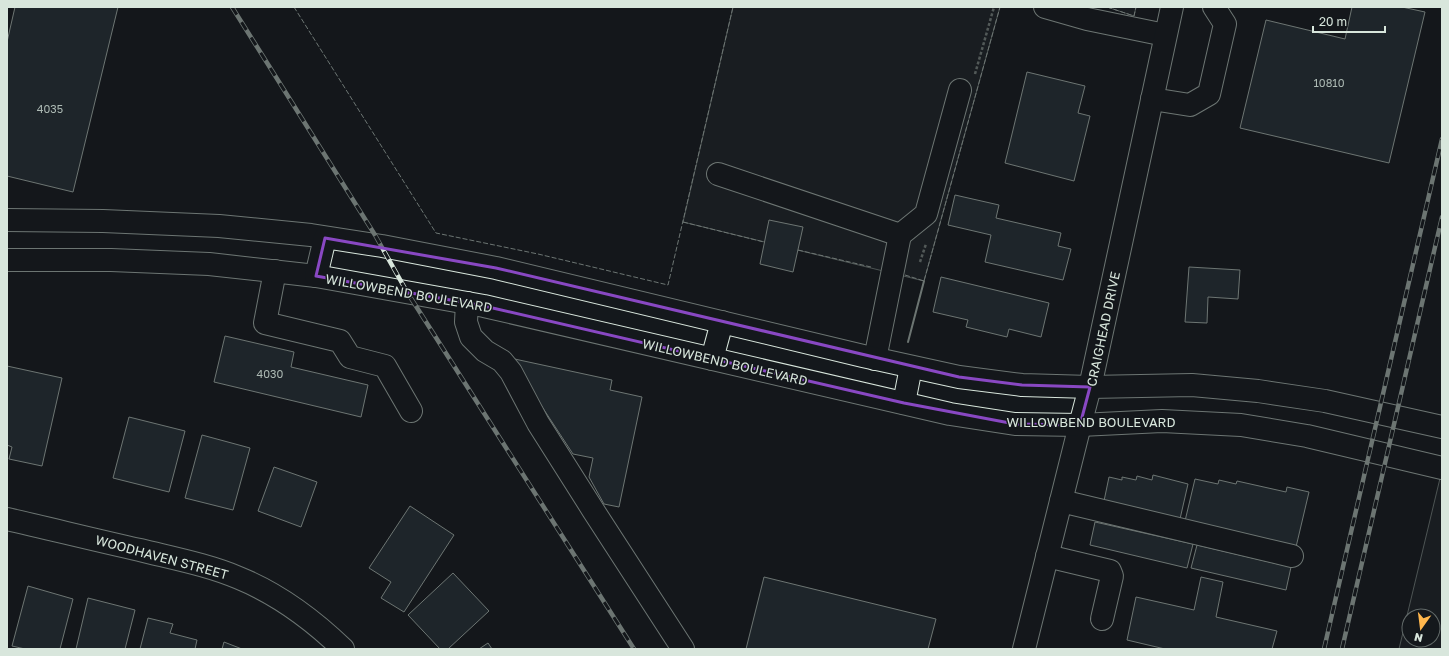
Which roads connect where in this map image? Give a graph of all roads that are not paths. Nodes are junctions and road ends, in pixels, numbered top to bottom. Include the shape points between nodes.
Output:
1 (1045, 7) edge
2 (1172, 7) edge
3 (1214, 7) edge
4 (1165, 35) junction
5 (960, 90) dead end
6 (1152, 99) junction
7 (718, 174) dead end
8 (7, 220) edge
9 (900, 235) junction
10 (325, 238) junction
11 (7, 260) edge
12 (275, 271) junction
13 (316, 276) junction
14 (467, 303) junction
15 (722, 322) junction
16 (712, 359) junction
17 (875, 359) junction
18 (911, 367) junction
19 (1090, 387) junction
20 (904, 403) junction
21 (411, 410) dead end
22 (1080, 425) junction
23 (1442, 427) edge
24 (1442, 468) edge
25 (1061, 501) junction
26 (7, 519) edge
27 (1047, 556) junction
28 (1292, 556) dead end
29 (1102, 619) dead end
30 (343, 649) edge
31 (683, 649) edge
32 (1024, 649) edge

1 - 4 main road via 1087,19
2 - 4 main road, CRAIGHEAD DRIVE
3 - 6 main road via 1224,24 1209,94 1190,105
4 - 6 main road, CRAIGHEAD DRIVE
5 - 9 main road via 926,214
6 - 19 main road, CRAIGHEAD DRIVE
7 - 9 main road
8 - 10 main road via 219,226
9 - 17 main road
10 - 13 main road
10 - 15 main road via 496,268
11 - 12 main road, WILLOWBEND BOULEVARD via 111,260 209,264
12 - 13 main road, WILLOWBEND BOULEVARD
12 - 21 main road via 265,323 340,341 350,357 385,366
13 - 14 main road, WILLOWBEND BOULEVARD
14 - 16 main road, WILLOWBEND BOULEVARD
14 - 31 main road via 466,322 471,337 511,372 542,429
15 - 16 main road
15 - 17 main road
16 - 20 main road, WILLOWBEND BOULEVARD
17 - 18 main road
18 - 19 main road via 959,377 1022,385
18 - 20 main road
19 - 22 main road, CRAIGHEAD DRIVE
19 - 23 main road via 1192,385 1258,391 1324,401
20 - 22 main road, WILLOWBEND BOULEVARD via 950,414 1015,424
22 - 24 main road, WILLOWBEND BOULEVARD via 1162,421 1241,426 1307,436
22 - 25 main road, CRAIGHEAD DRIVE
25 - 27 main road, CRAIGHEAD DRIVE
25 - 28 main road
26 - 30 main road, WOODHAVEN STREET via 184,560 238,577 300,611
27 - 29 main road via 1110,571 1112,576
27 - 32 main road, CRAIGHEAD DRIVE

